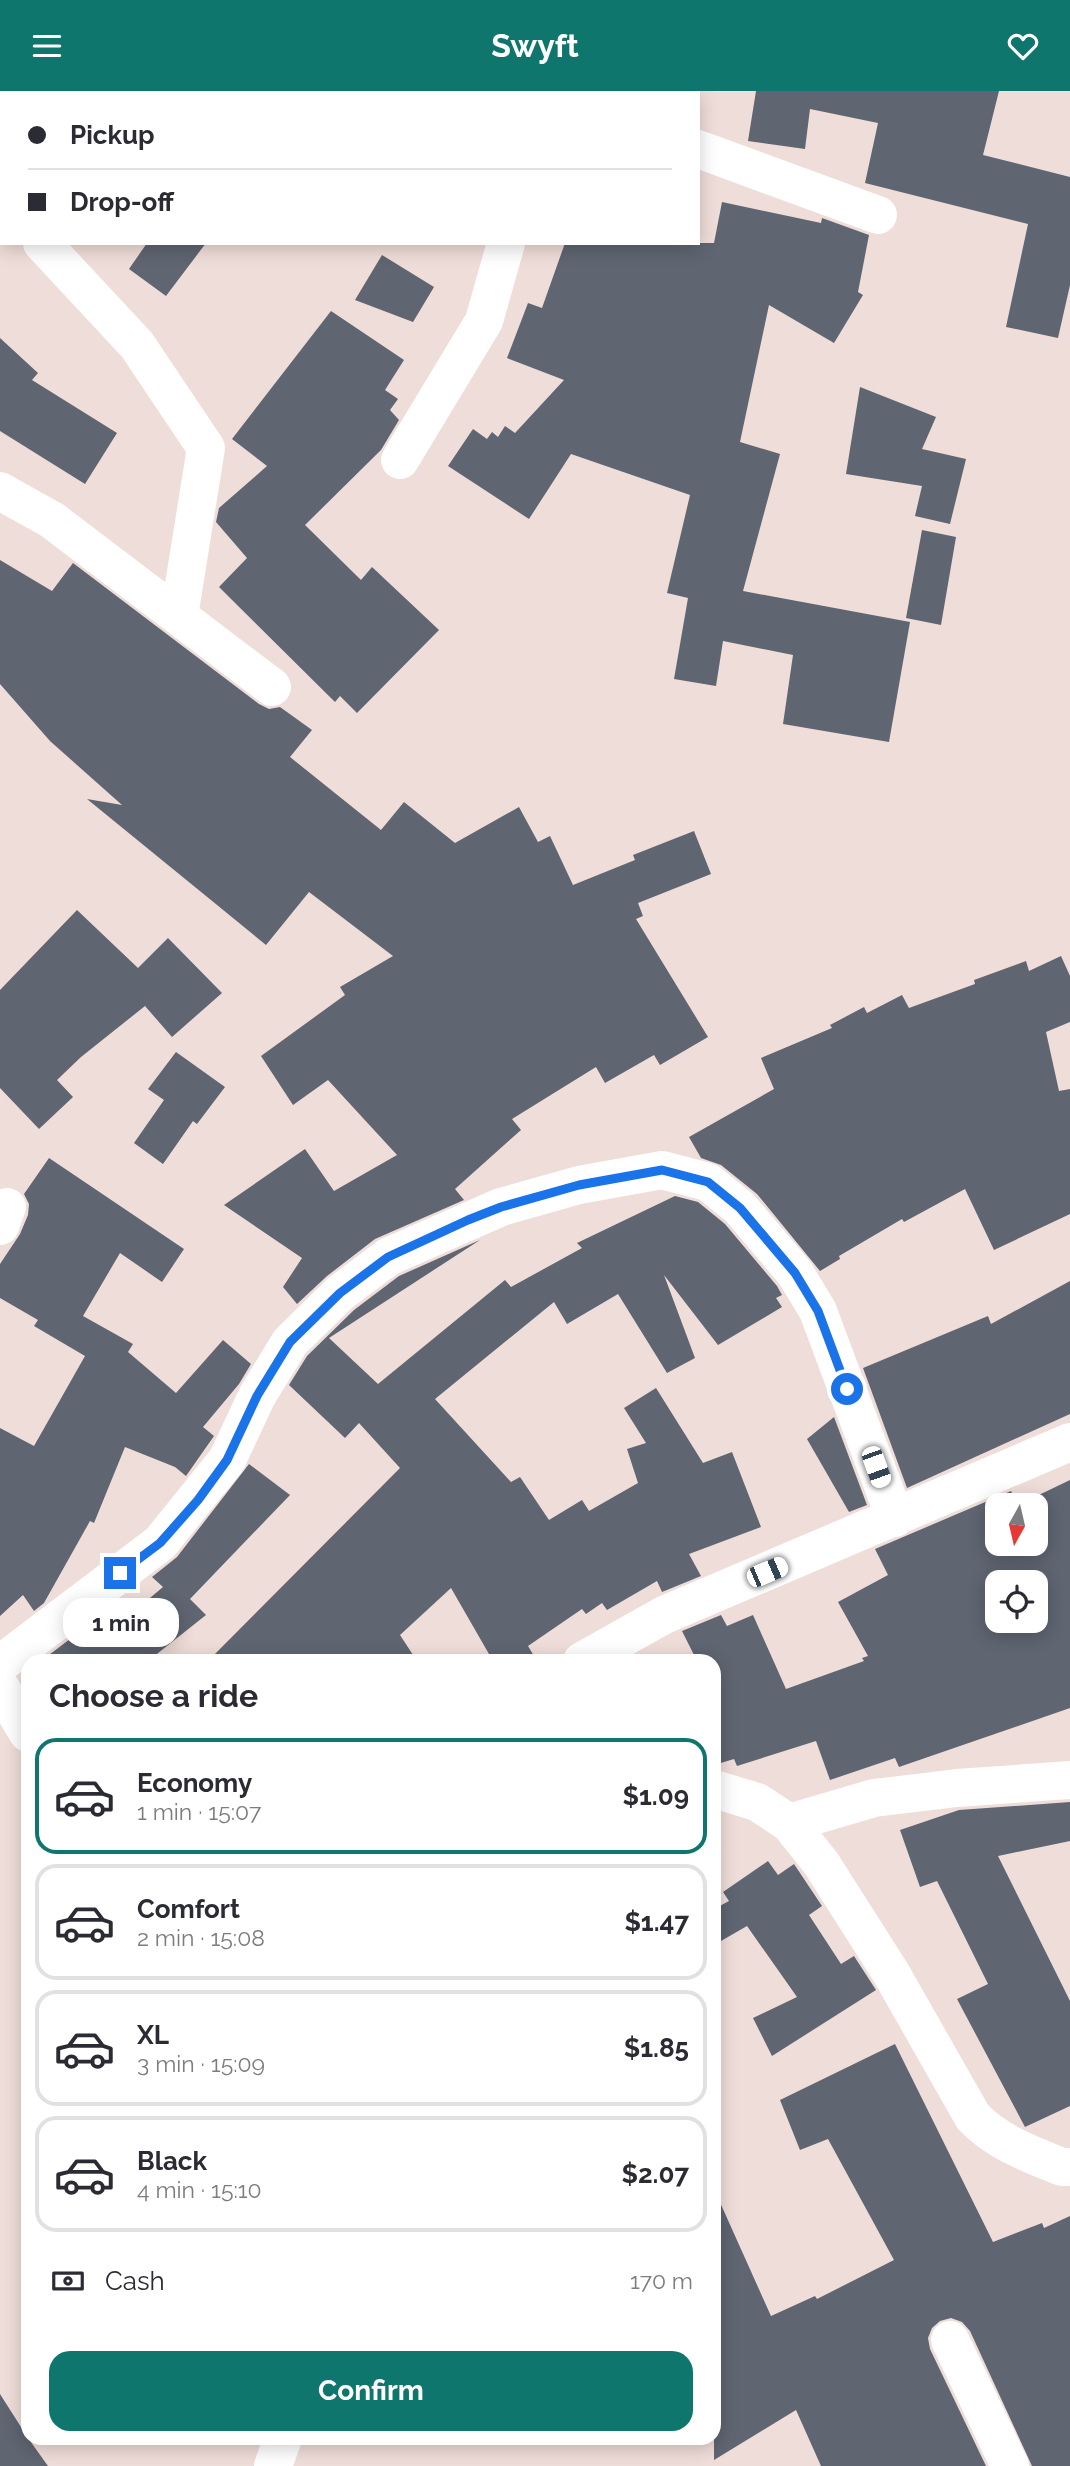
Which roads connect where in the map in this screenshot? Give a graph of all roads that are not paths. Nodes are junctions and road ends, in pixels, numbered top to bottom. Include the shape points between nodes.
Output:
1 (700, 150) edge
2 (878, 215) dead end
3 (43, 245) edge
4 (505, 245) edge
5 (400, 460) dead end
6 (0, 491) edge
7 (179, 616) junction
8 (272, 687) dead end
9 (1070, 1442) edge
10 (895, 1518) junction
11 (594, 1654) edge
12 (0, 1664) edge
13 (0, 1687) edge
14 (21, 1722) edge
15 (1070, 1780) edge
16 (721, 1791) edge
17 (789, 1823) junction
18 (1070, 2167) edge
19 (950, 2340) dead end
20 (280, 2445) edge
21 (273, 2466) edge
22 (1010, 2466) edge

1 - 2 street
3 - 7 street via 136,345 206,448
4 - 5 street via 484,321
6 - 7 street via 52,520
7 - 8 street
9 - 10 street
10 - 11 street via 664,1615
10 - 12 street via 818,1311 795,1273 740,1208 708,1182 662,1170 579,1185 501,1207 388,1257 340,1293 290,1342 257,1396 227,1460 160,1543
13 - 14 street
15 - 17 street via 874,1798
16 - 17 street via 757,1802
17 - 18 street via 821,1863 891,1973 973,2117 1007,2144
19 - 22 street
20 - 21 street

